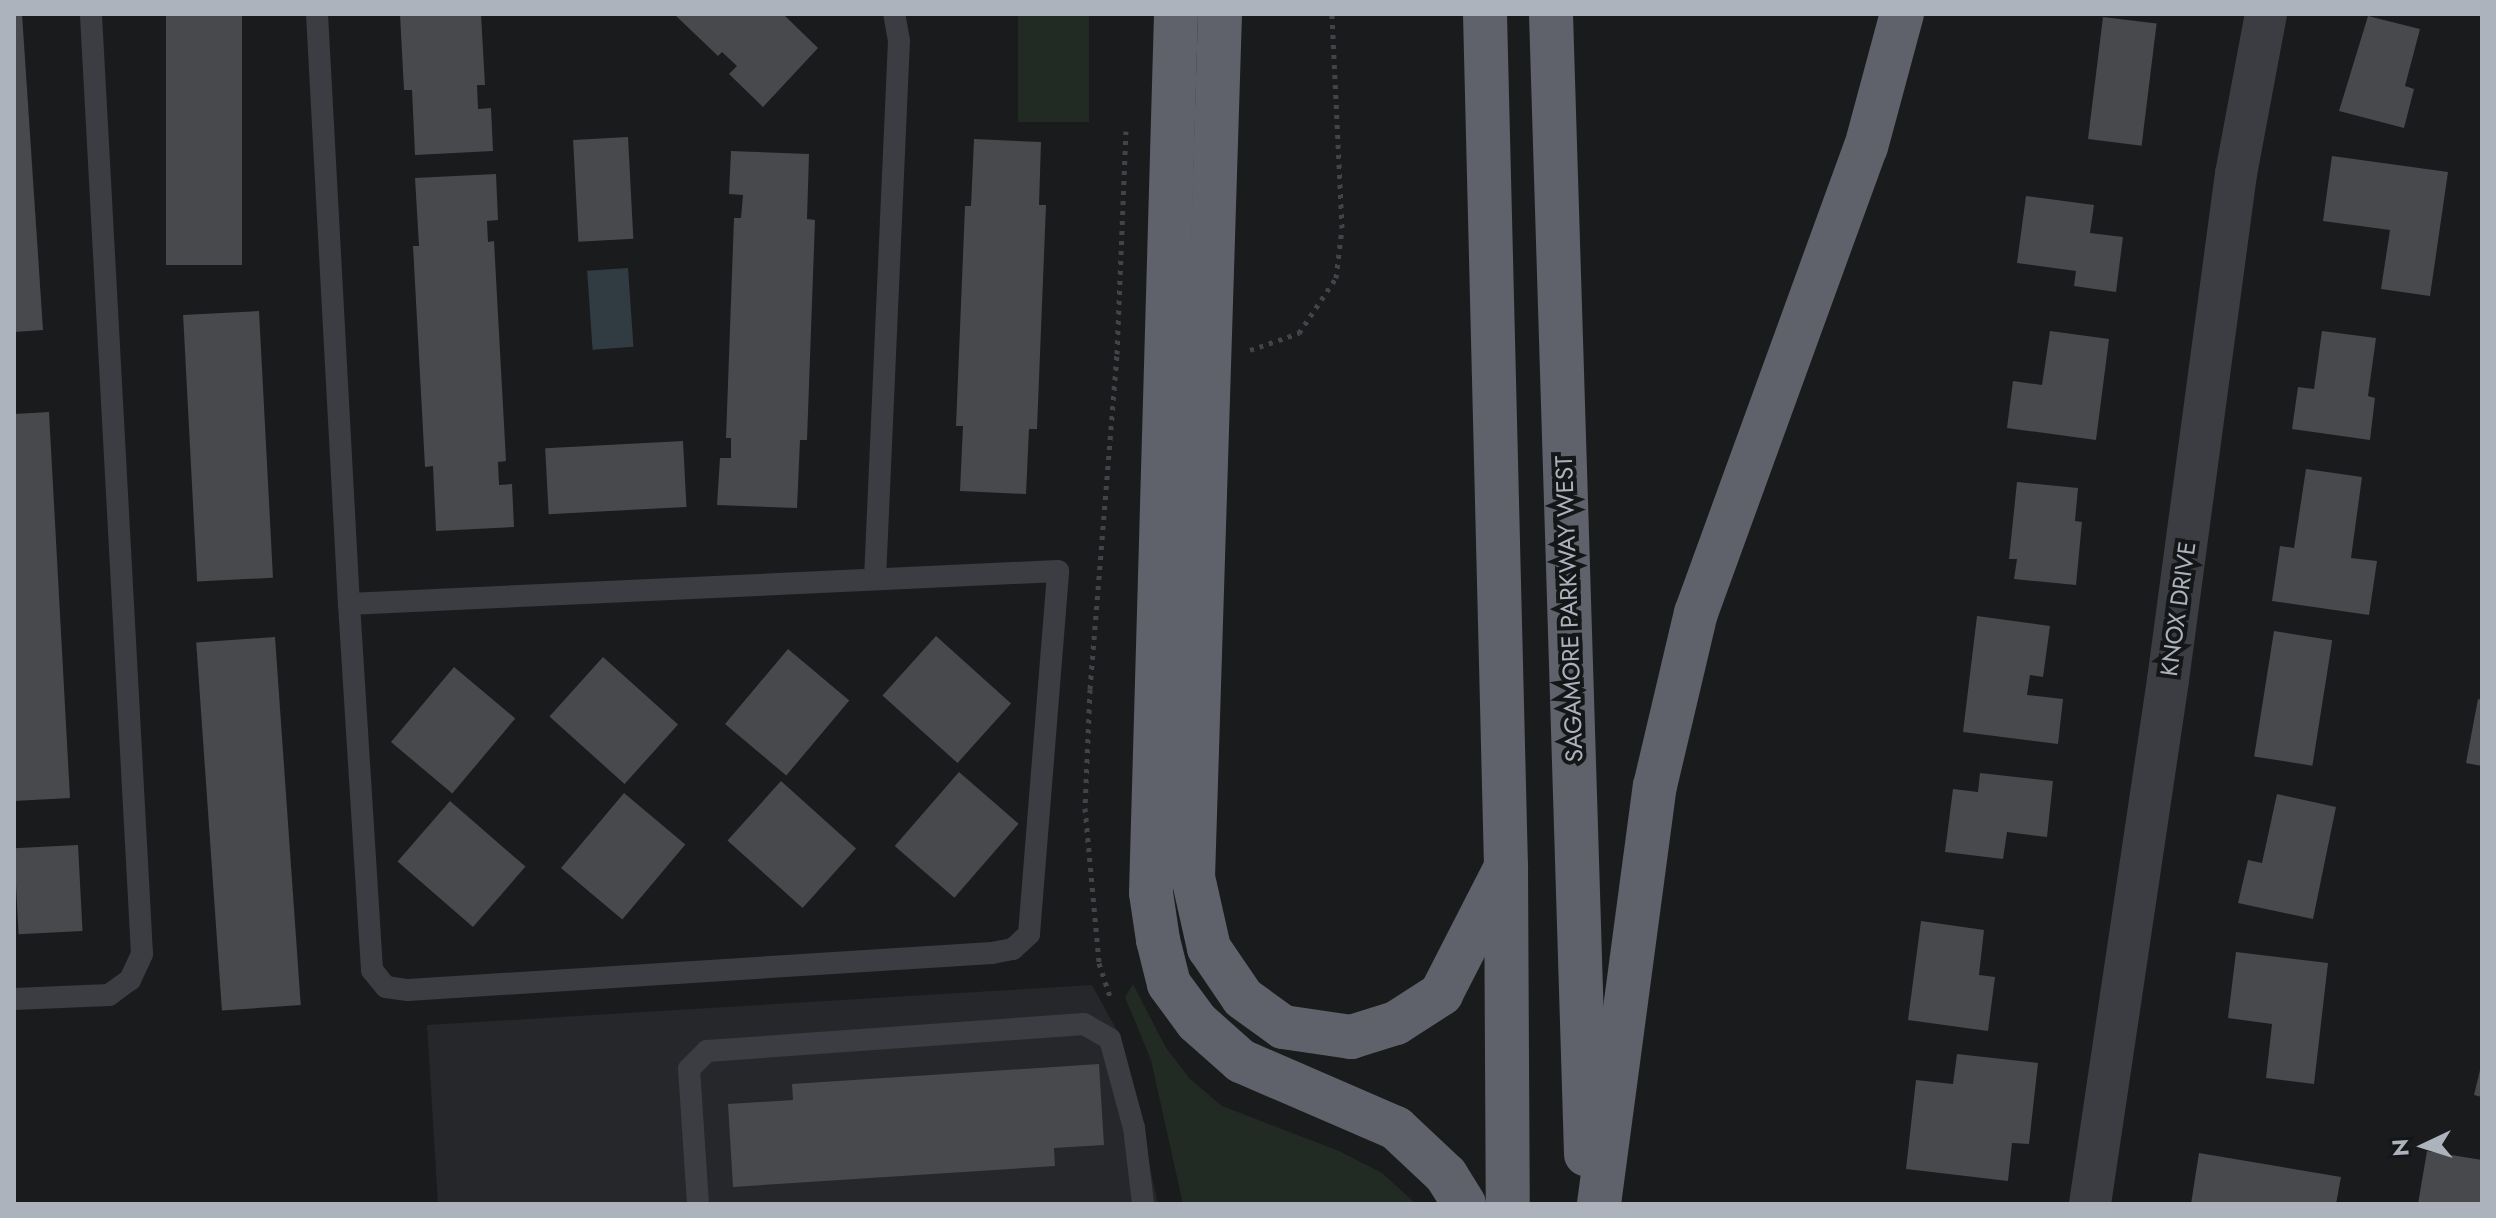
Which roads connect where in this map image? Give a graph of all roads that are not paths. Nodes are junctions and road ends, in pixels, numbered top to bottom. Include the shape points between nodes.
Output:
1 (91, 14) edge
2 (317, 14) edge
3 (894, 14) edge
4 (1176, 14) edge
5 (1220, 14) edge
6 (1485, 14) edge
7 (1551, 14) edge
8 (1902, 14) edge
9 (2266, 14) edge
10 (875, 579) junction
11 (349, 604) junction
12 (1506, 867) junction
13 (14, 999) edge
14 (698, 1204) edge
15 (1143, 1204) edge
16 (1464, 1204) edge
17 (1508, 1204) edge
18 (1587, 1204) edge
19 (1599, 1204) edge
20 (2090, 1204) edge

1 - 13 lane via 142,954 130,980 109,995
2 - 11 lane
3 - 10 lane via 899,41
4 - 16 highway via 1151,893 1158,940 1169,984 1197,1022 1241,1061 1396,1128 1446,1175
5 - 12 highway via 1193,877 1209,948 1243,998 1283,1027 1351,1037 1396,1023 1441,994
6 - 12 highway
7 - 18 highway, SAGAMORE PARKWAY WEST
8 - 19 highway via 1866,147 1696,613 1655,786
9 - 20 street, KNOX DRIVE via 2236,174
10 - 11 lane
10 - 11 lane via 1058,571 1033,913 1029,934 1013,949 408,990 386,987 372,970
12 - 17 highway
14 - 15 lane via 689,1069 695,1057 707,1051 1084,1024 1110,1039 1134,1128

